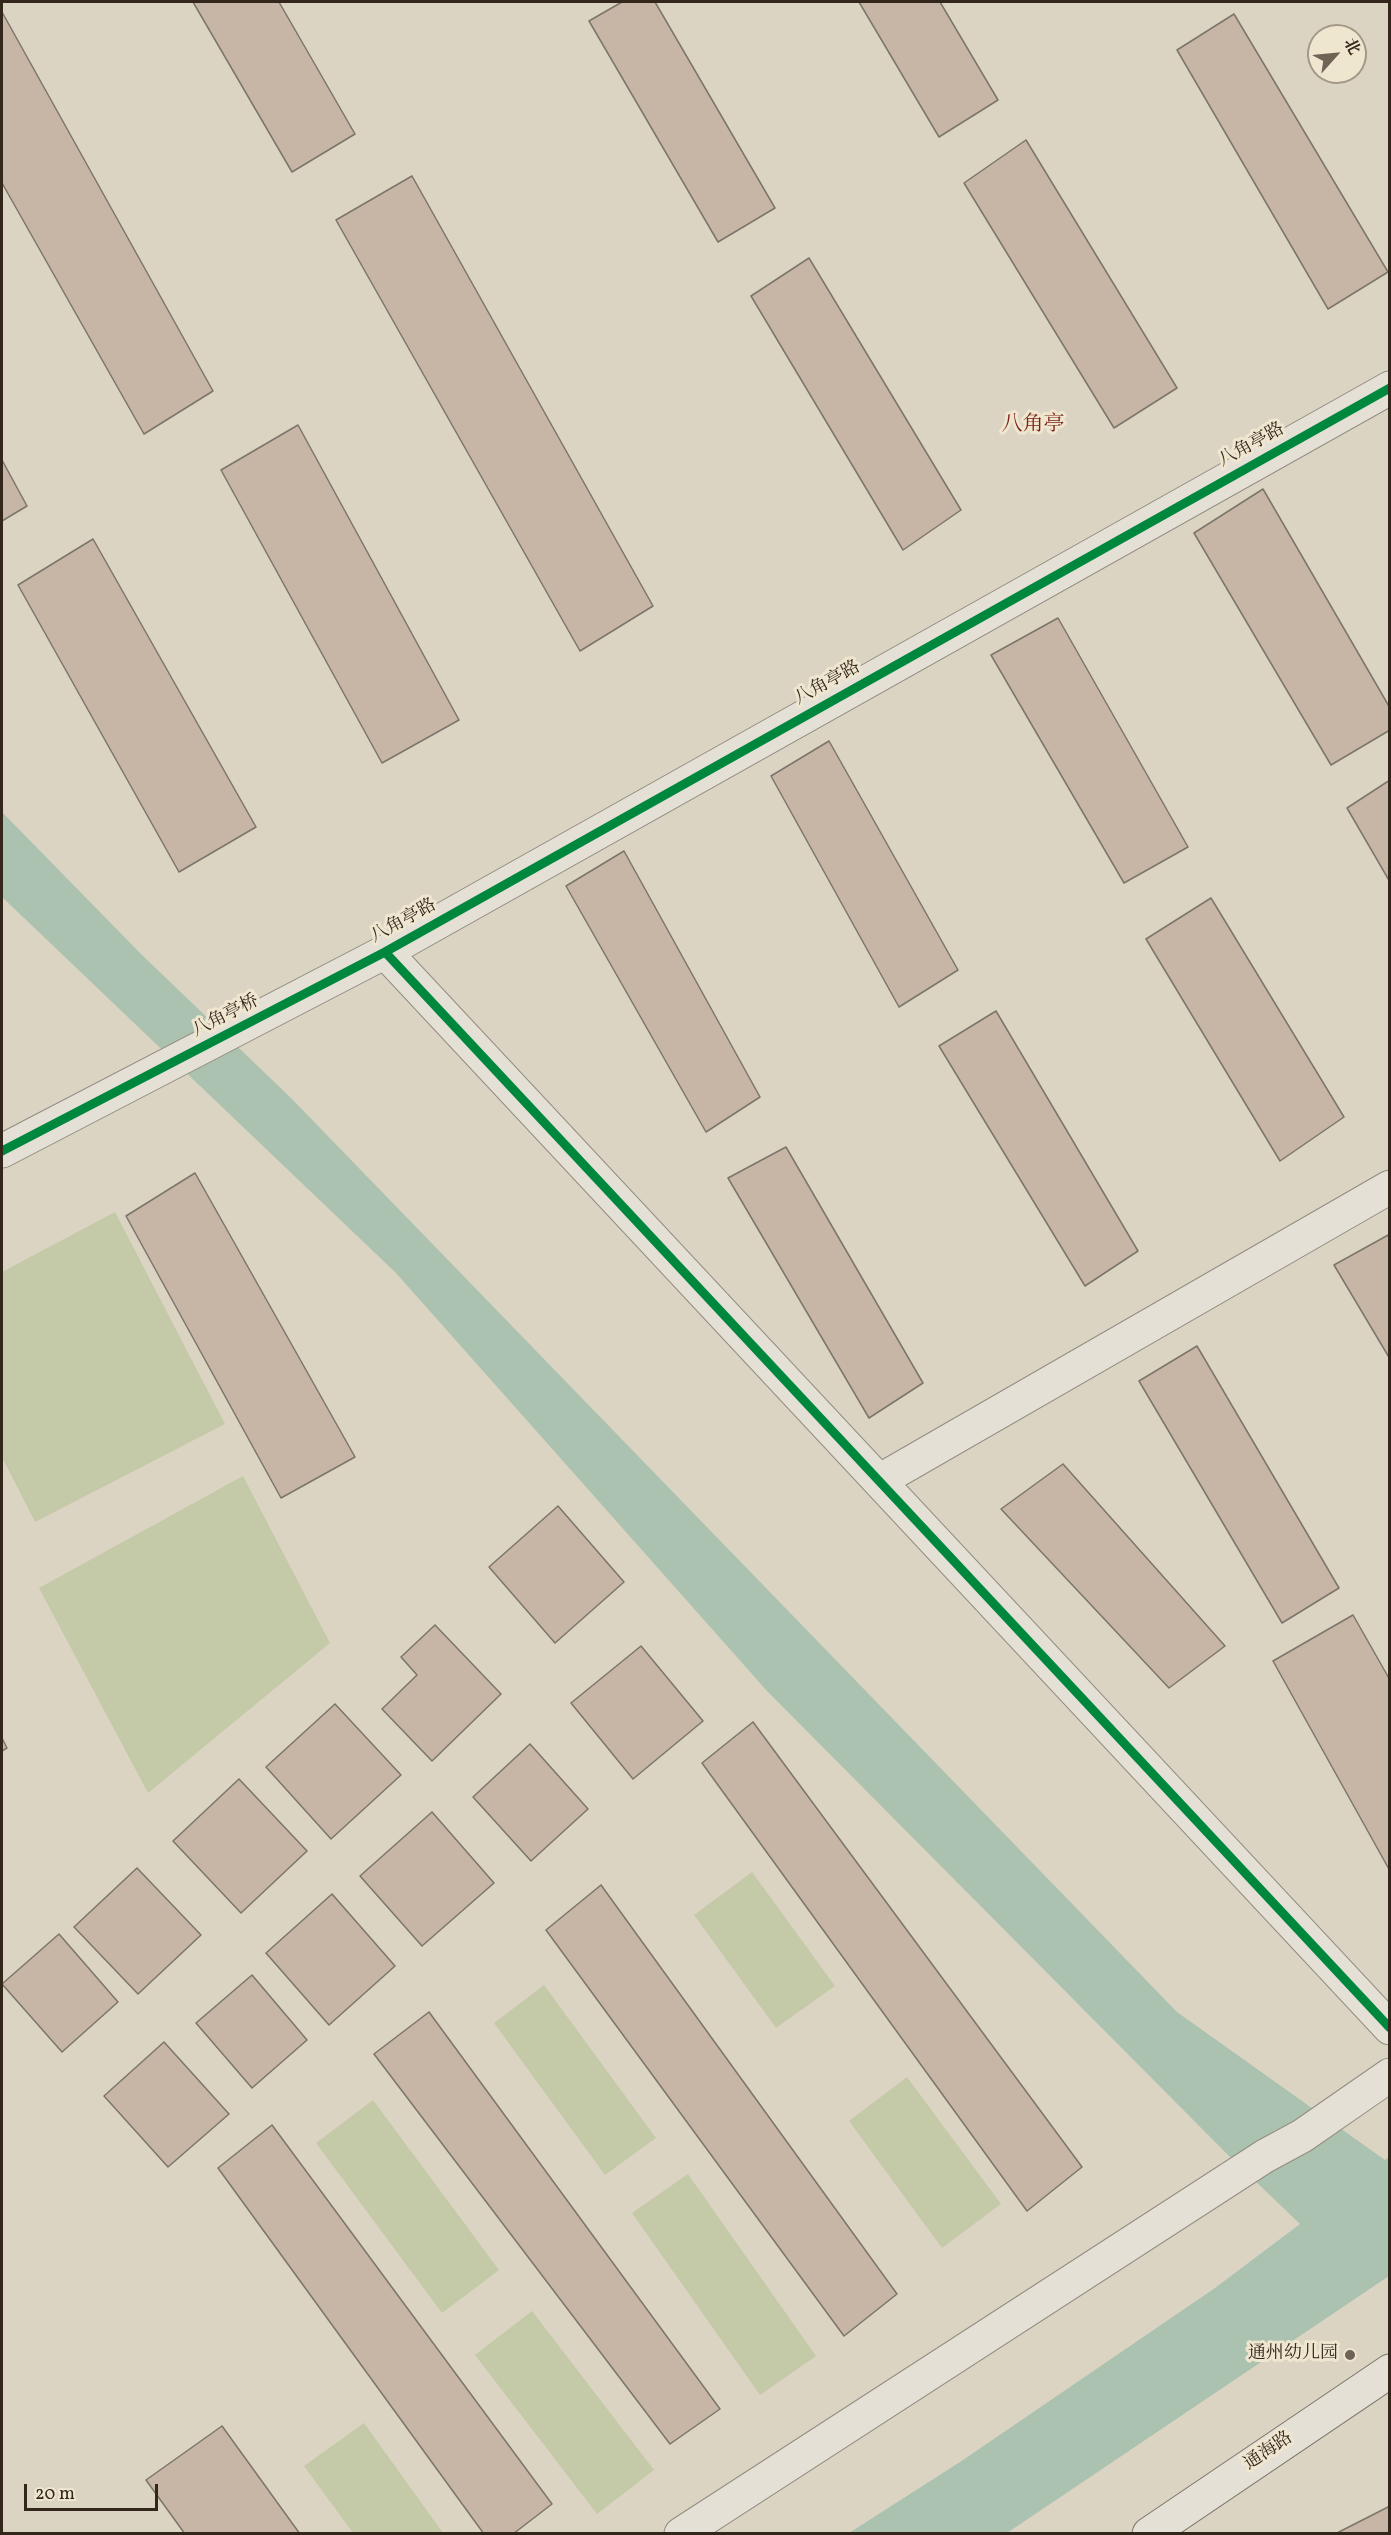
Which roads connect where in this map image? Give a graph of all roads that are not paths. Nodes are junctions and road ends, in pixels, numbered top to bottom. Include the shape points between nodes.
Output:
1 (1389, 388) edge
2 (385, 952) junction
3 (281, 1007) joint
4 (2, 1151) edge
5 (1389, 1187) edge
6 (879, 1481) junction
7 (1389, 2028) edge
8 (1389, 2075) edge
9 (1389, 2372) edge
10 (681, 2534) edge
11 (1149, 2534) edge

1 - 2 street, 八角亭路
2 - 3 street, 八角亭路
2 - 6 street
3 - 4 street, 八角亭桥
5 - 6 street
6 - 7 street
8 - 10 street via 1302,2136 1265,2156
9 - 11 street, 通海路

